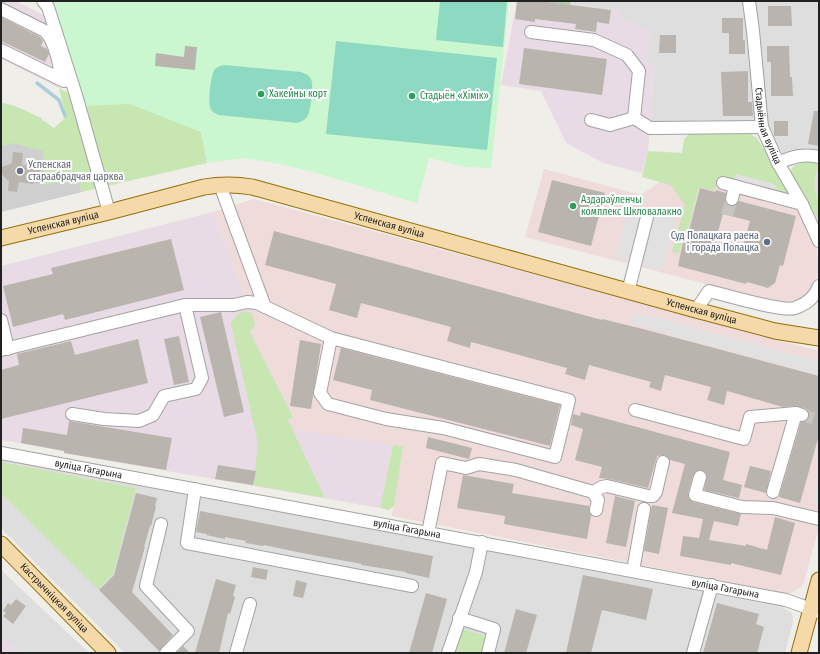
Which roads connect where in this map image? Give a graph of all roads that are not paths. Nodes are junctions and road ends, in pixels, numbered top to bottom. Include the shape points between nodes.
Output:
1 (35, 1) edge
2 (749, 1) edge
3 (46, 4) edge
4 (1, 9) edge
5 (531, 32) dead end
6 (1, 50) edge
7 (58, 78) junction
8 (74, 86) junction
9 (634, 118) junction
10 (591, 120) dead end
11 (762, 127) junction
12 (819, 157) edge
13 (778, 163) junction
14 (723, 183) dead end
15 (220, 185) junction
16 (735, 186) junction
17 (732, 199) tunnel mouth
18 (802, 204) junction
19 (109, 212) junction
20 (647, 217) dead end
21 (1, 238) edge
22 (819, 241) edge
23 (818, 291) edge
24 (628, 292) junction
25 (185, 305) junction
26 (265, 307) junction
27 (696, 310) junction
28 (1, 320) edge
29 (775, 331) junction
30 (331, 338) junction
31 (819, 338) edge
32 (819, 347) edge
33 (5, 350) edge
34 (635, 410) dead end
35 (72, 414) dead end
36 (1, 453) edge
37 (663, 462) dead end
38 (700, 477) dead end
39 (195, 489) junction
40 (593, 492) junction
41 (773, 492) dead end
42 (644, 509) dead end
43 (596, 510) dead end
44 (819, 519) edge
45 (161, 524) dead end
46 (428, 532) junction
47 (482, 542) junction
48 (1, 544) edge
49 (632, 571) junction
50 (819, 580) edge
51 (412, 586) dead end
52 (712, 586) junction
53 (250, 604) dead end
54 (815, 611) edge
55 (460, 618) junction
56 (108, 653) edge
57 (166, 653) edge
58 (236, 653) edge
59 (448, 653) edge
60 (488, 653) edge
61 (693, 653) edge
62 (799, 653) edge

1 - 3 street
2 - 11 street, Стадыённая вуліца
3 - 8 street
4 - 7 street via 45,31 60,67
5 - 9 street via 594,40 628,55 639,71
6 - 7 street
7 - 8 street
8 - 19 street
9 - 10 street via 610,125
9 - 11 street via 650,128
11 - 13 street, Стадыённая вуліца
12 - 13 street via 810,154 794,156
13 - 18 street, Стадыённая вуліца
14 - 16 street
15 - 19 main road, Успенская вуліца
15 - 24 main road, Успенская вуліца via 252,187
15 - 26 street
16 - 17 street
16 - 18 street
18 - 22 street, Стадыённая вуліца
19 - 21 main road, Успенская вуліца
20 - 24 street
23 - 27 street via 813,298 794,309 780,308 709,290
24 - 27 main road, Успенская вуліца
25 - 26 street via 234,305 247,302
25 - 33 street
25 - 35 street via 202,378 196,389 164,396 153,415 140,421
26 - 30 street
27 - 29 main road, Успенская вуліца
28 - 33 street
29 - 31 main road, Успенская вуліца
29 - 32 main road, Успенская вуліца
30 - 30 street via 320,393 328,404 386,419 443,428 555,457 569,400
34 - 41 street via 744,439 750,418 799,414
36 - 39 street, вуліца Гагарына
37 - 40 street via 653,496 607,486
38 - 44 street via 695,495 742,507 773,508
39 - 46 street, вуліца Гагарына
39 - 51 street via 187,543
40 - 43 street via 598,500
40 - 46 street via 516,470 479,464 466,468 442,463
42 - 49 street
45 - 57 street via 146,586 188,631
46 - 47 street, вуліца Гагарына
47 - 49 street, вуліца Гагарына
47 - 55 street via 476,572
48 - 56 main road, Кастрычніцкая вуліца
49 - 52 street, вуліца Гагарына
50 - 54 main road
52 - 54 street, вуліца Гагарына via 786,600
52 - 61 street
53 - 58 street
54 - 62 main road
55 - 59 street
55 - 60 street via 494,629

